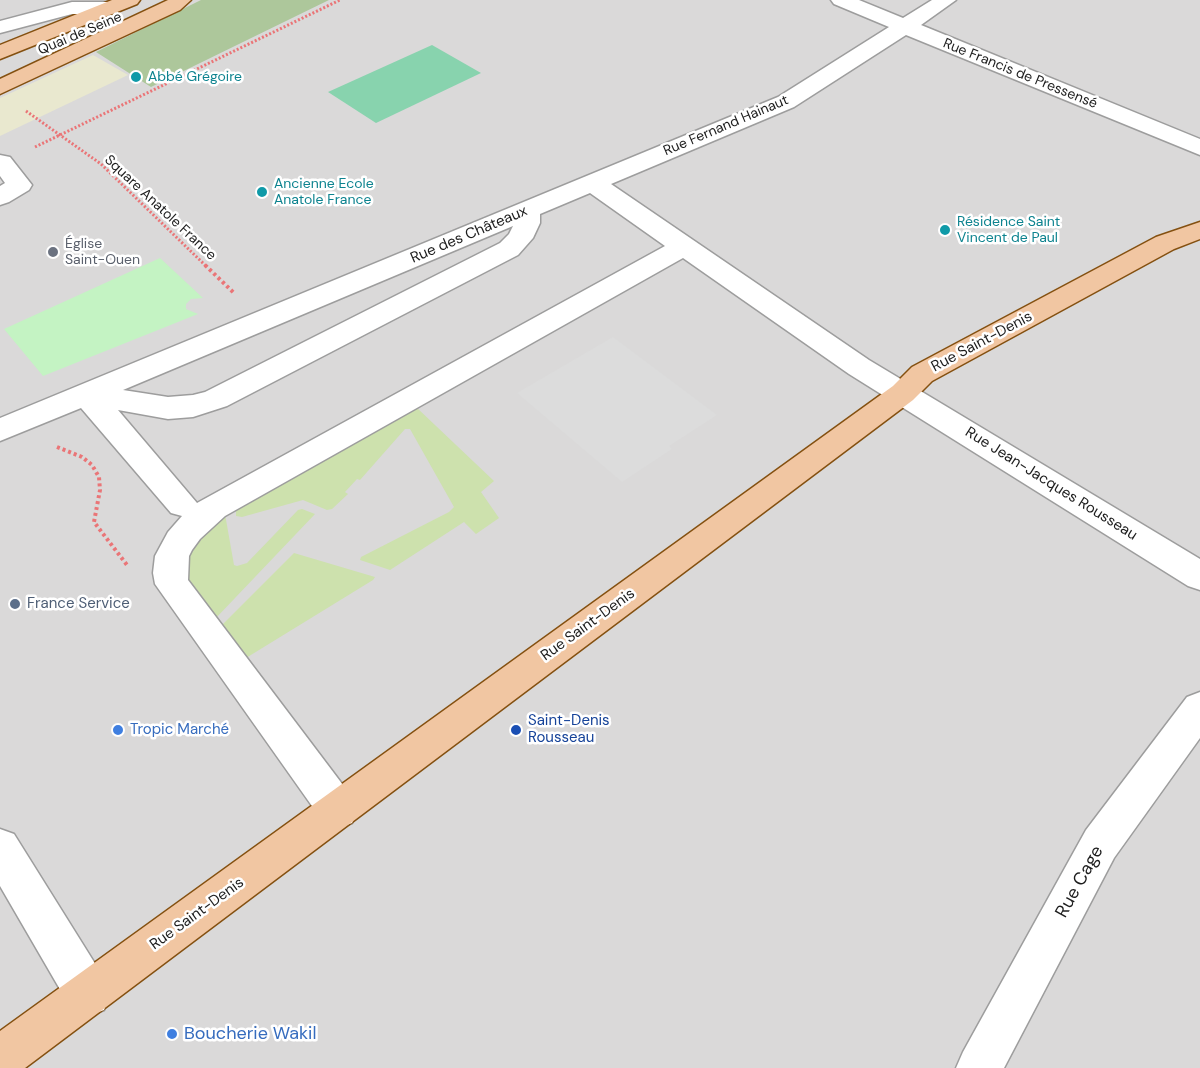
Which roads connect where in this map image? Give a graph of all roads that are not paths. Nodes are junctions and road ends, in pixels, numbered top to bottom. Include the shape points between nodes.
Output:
1 (130, 0) edge
2 (160, 0) edge
3 (181, 0) edge
4 (841, 0) edge
5 (946, 0) edge
6 (110, 8) junction
7 (0, 27) edge
8 (906, 27) junction
9 (0, 53) edge
10 (0, 68) edge
11 (0, 87) edge
12 (1200, 148) edge
13 (1, 162) edge
14 (592, 183) junction
15 (0, 198) edge
16 (526, 211) junction
17 (1200, 230) edge
18 (684, 246) junction
19 (903, 393) junction
20 (87, 394) junction
21 (0, 430) edge
22 (182, 504) dead end
23 (1200, 576) edge
24 (1200, 708) edge
25 (338, 810) junction
26 (0, 848) edge
27 (88, 994) junction
28 (0, 1059) edge
29 (979, 1068) edge

1 - 6 main road
2 - 10 main road, Quai de Seine
3 - 11 main road
4 - 8 street, Rue Francis de Pressensé
5 - 8 street, Rue Fernand Hainaut
6 - 7 street via 72,8
6 - 9 main road
8 - 12 street, Rue Francis de Pressensé
8 - 14 street, Rue Fernand Hainaut via 786,102
13 - 15 street via 20,185
14 - 16 street, Rue des Châteaux
14 - 18 street
16 - 20 street, Rue des Châteaux
16 - 20 street via 527,223 509,249 216,399 168,408
17 - 19 main road, Rue Saint-Denis via 1165,243 922,374
18 - 19 street
18 - 25 street via 214,507 180,541 172,556 172,584
19 - 23 street, Rue Jean-Jacques Rousseau
19 - 25 main road, Rue Saint-Denis
20 - 21 street, Rue des Châteaux
20 - 22 street
24 - 29 street, Rue Cage via 1100,844
25 - 27 main road, Rue Saint-Denis
26 - 27 street
27 - 28 main road, Rue Saint-Denis

